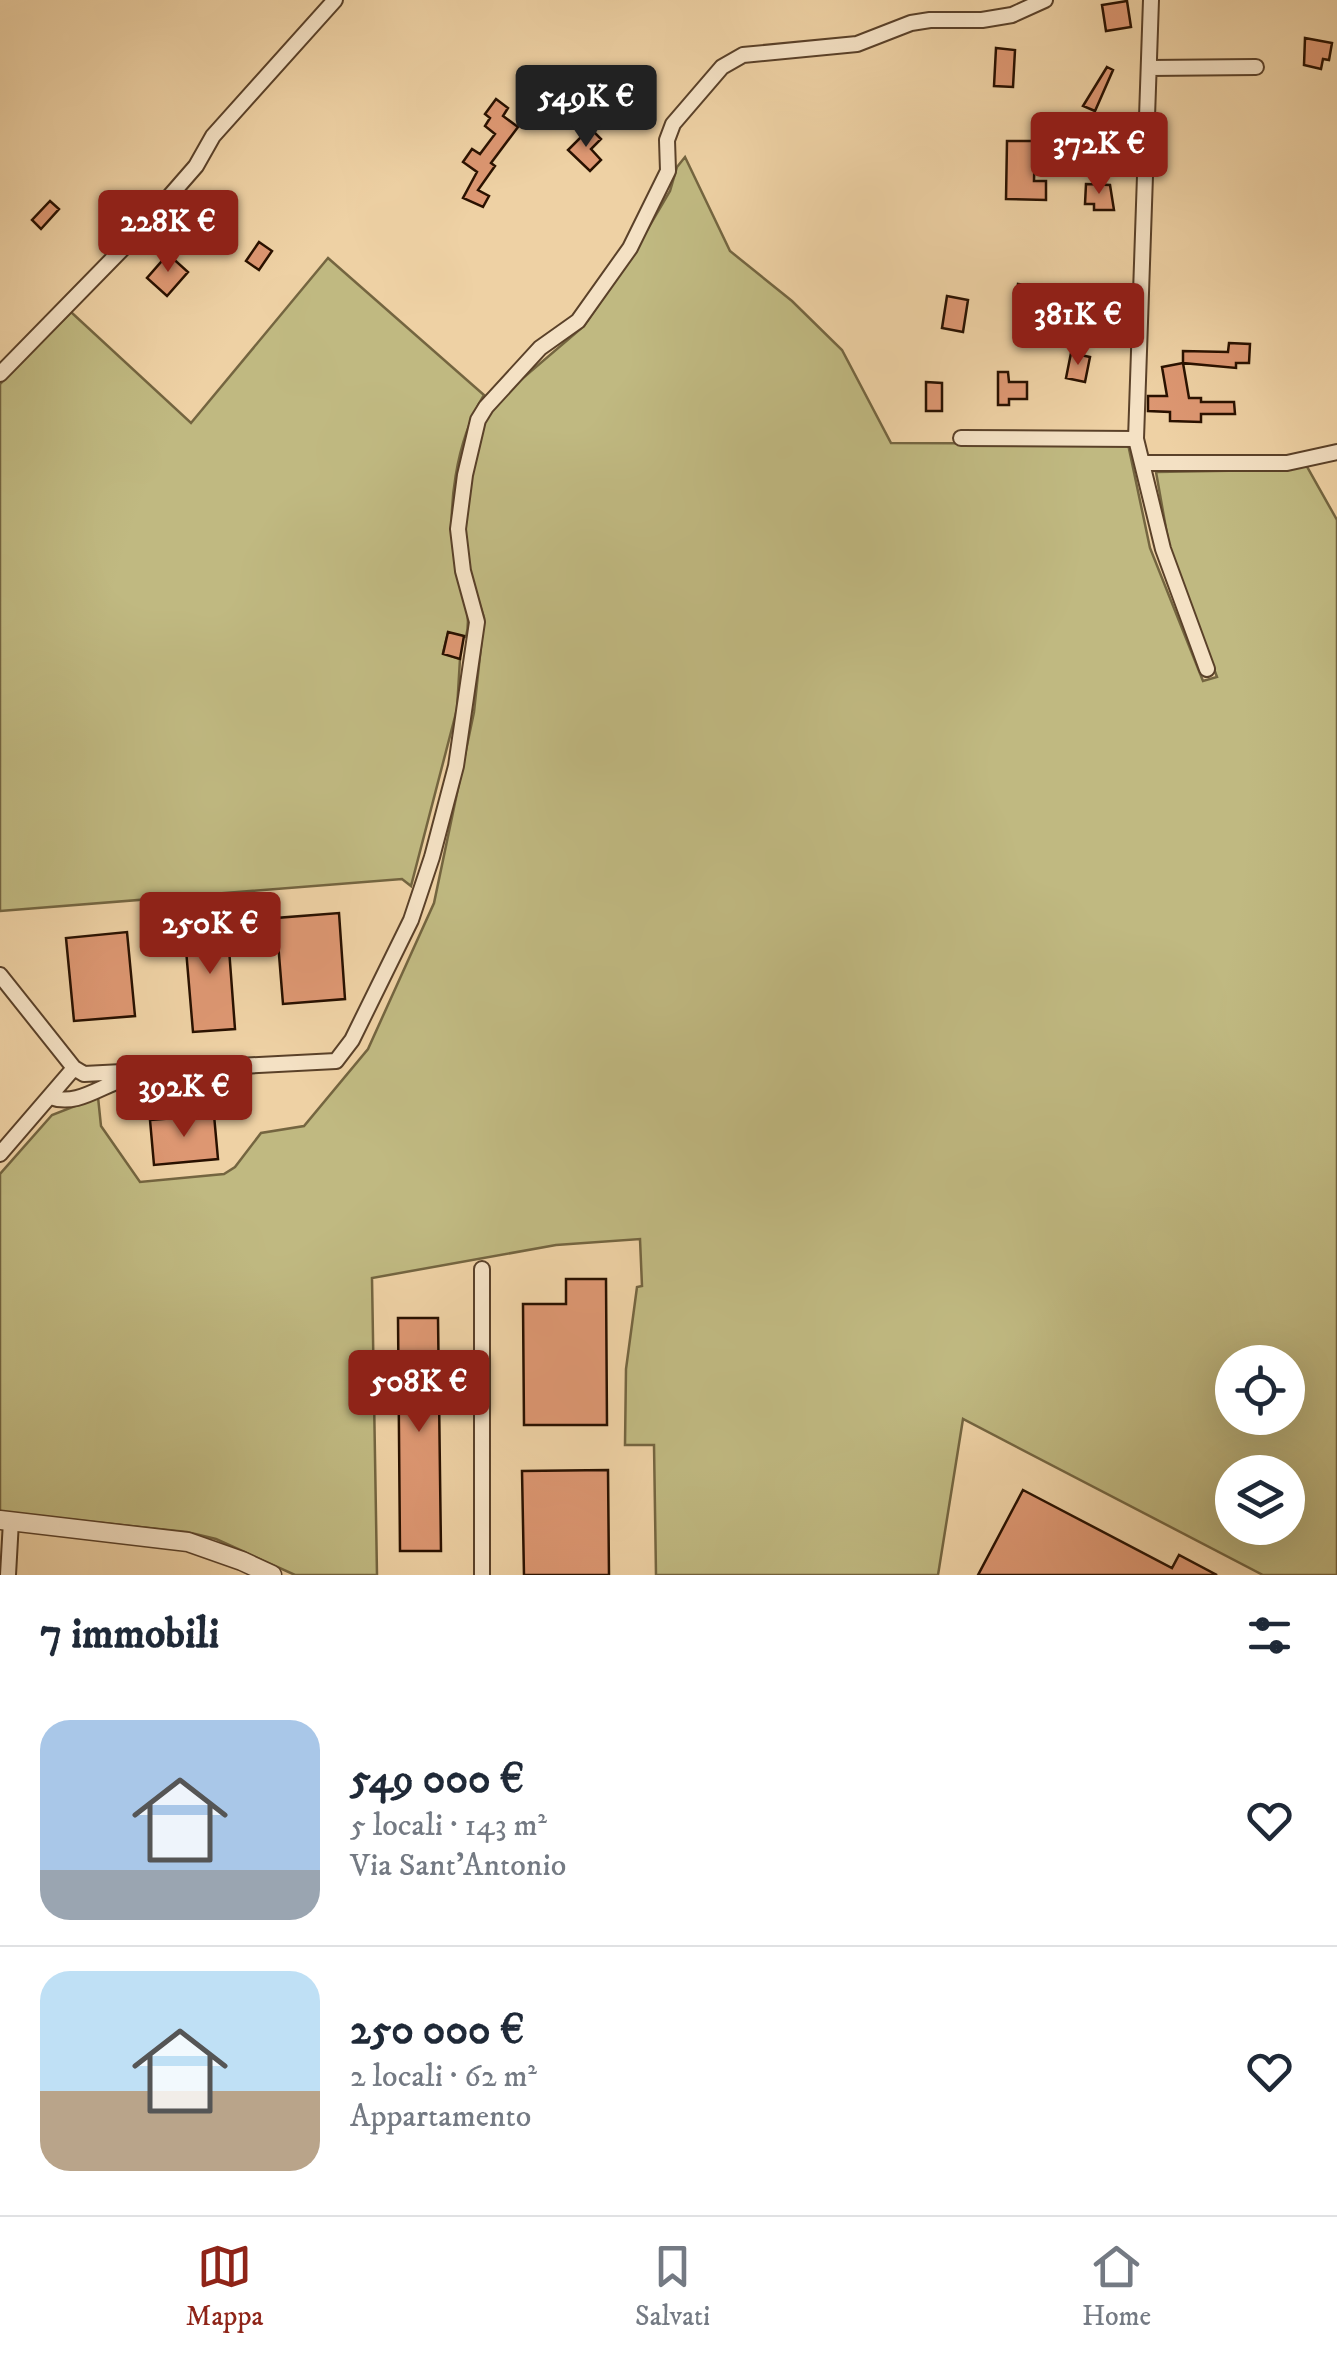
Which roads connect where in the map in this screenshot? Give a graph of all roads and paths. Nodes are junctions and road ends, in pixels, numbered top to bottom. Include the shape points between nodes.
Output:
1 (334, 0) edge
2 (1045, 0) edge
3 (1152, 0) edge
4 (1149, 68) junction
5 (1256, 68) dead end
6 (0, 374) edge
7 (961, 438) dead end
8 (1136, 439) junction
9 (1337, 452) edge
10 (1142, 463) junction
11 (1207, 669) dead end
12 (0, 975) edge
13 (79, 1071) junction
14 (152, 1072) junction
15 (89, 1094) junction
16 (50, 1097) junction
17 (0, 1154) edge
18 (482, 1269) dead end
19 (6, 1521) edge
20 (8, 1575) edge
21 (272, 1575) edge
22 (482, 1575) edge

1 - 6 street via 134,236
2 - 14 street via 982,20 911,23 856,44 743,55 722,68 673,124 668,170 630,248 578,321 540,348 478,420 458,529 477,622 456,766 411,920 352,1040 336,1061
3 - 4 street
4 - 5 street
4 - 8 street
7 - 8 street
8 - 10 street
9 - 10 street via 1287,464
10 - 11 street via 1162,550
12 - 13 street
13 - 14 street
13 - 15 street
13 - 16 street
14 - 15 street
15 - 16 street via 70,1102
16 - 17 street
18 - 22 street
19 - 20 street
19 - 21 street via 188,1542

